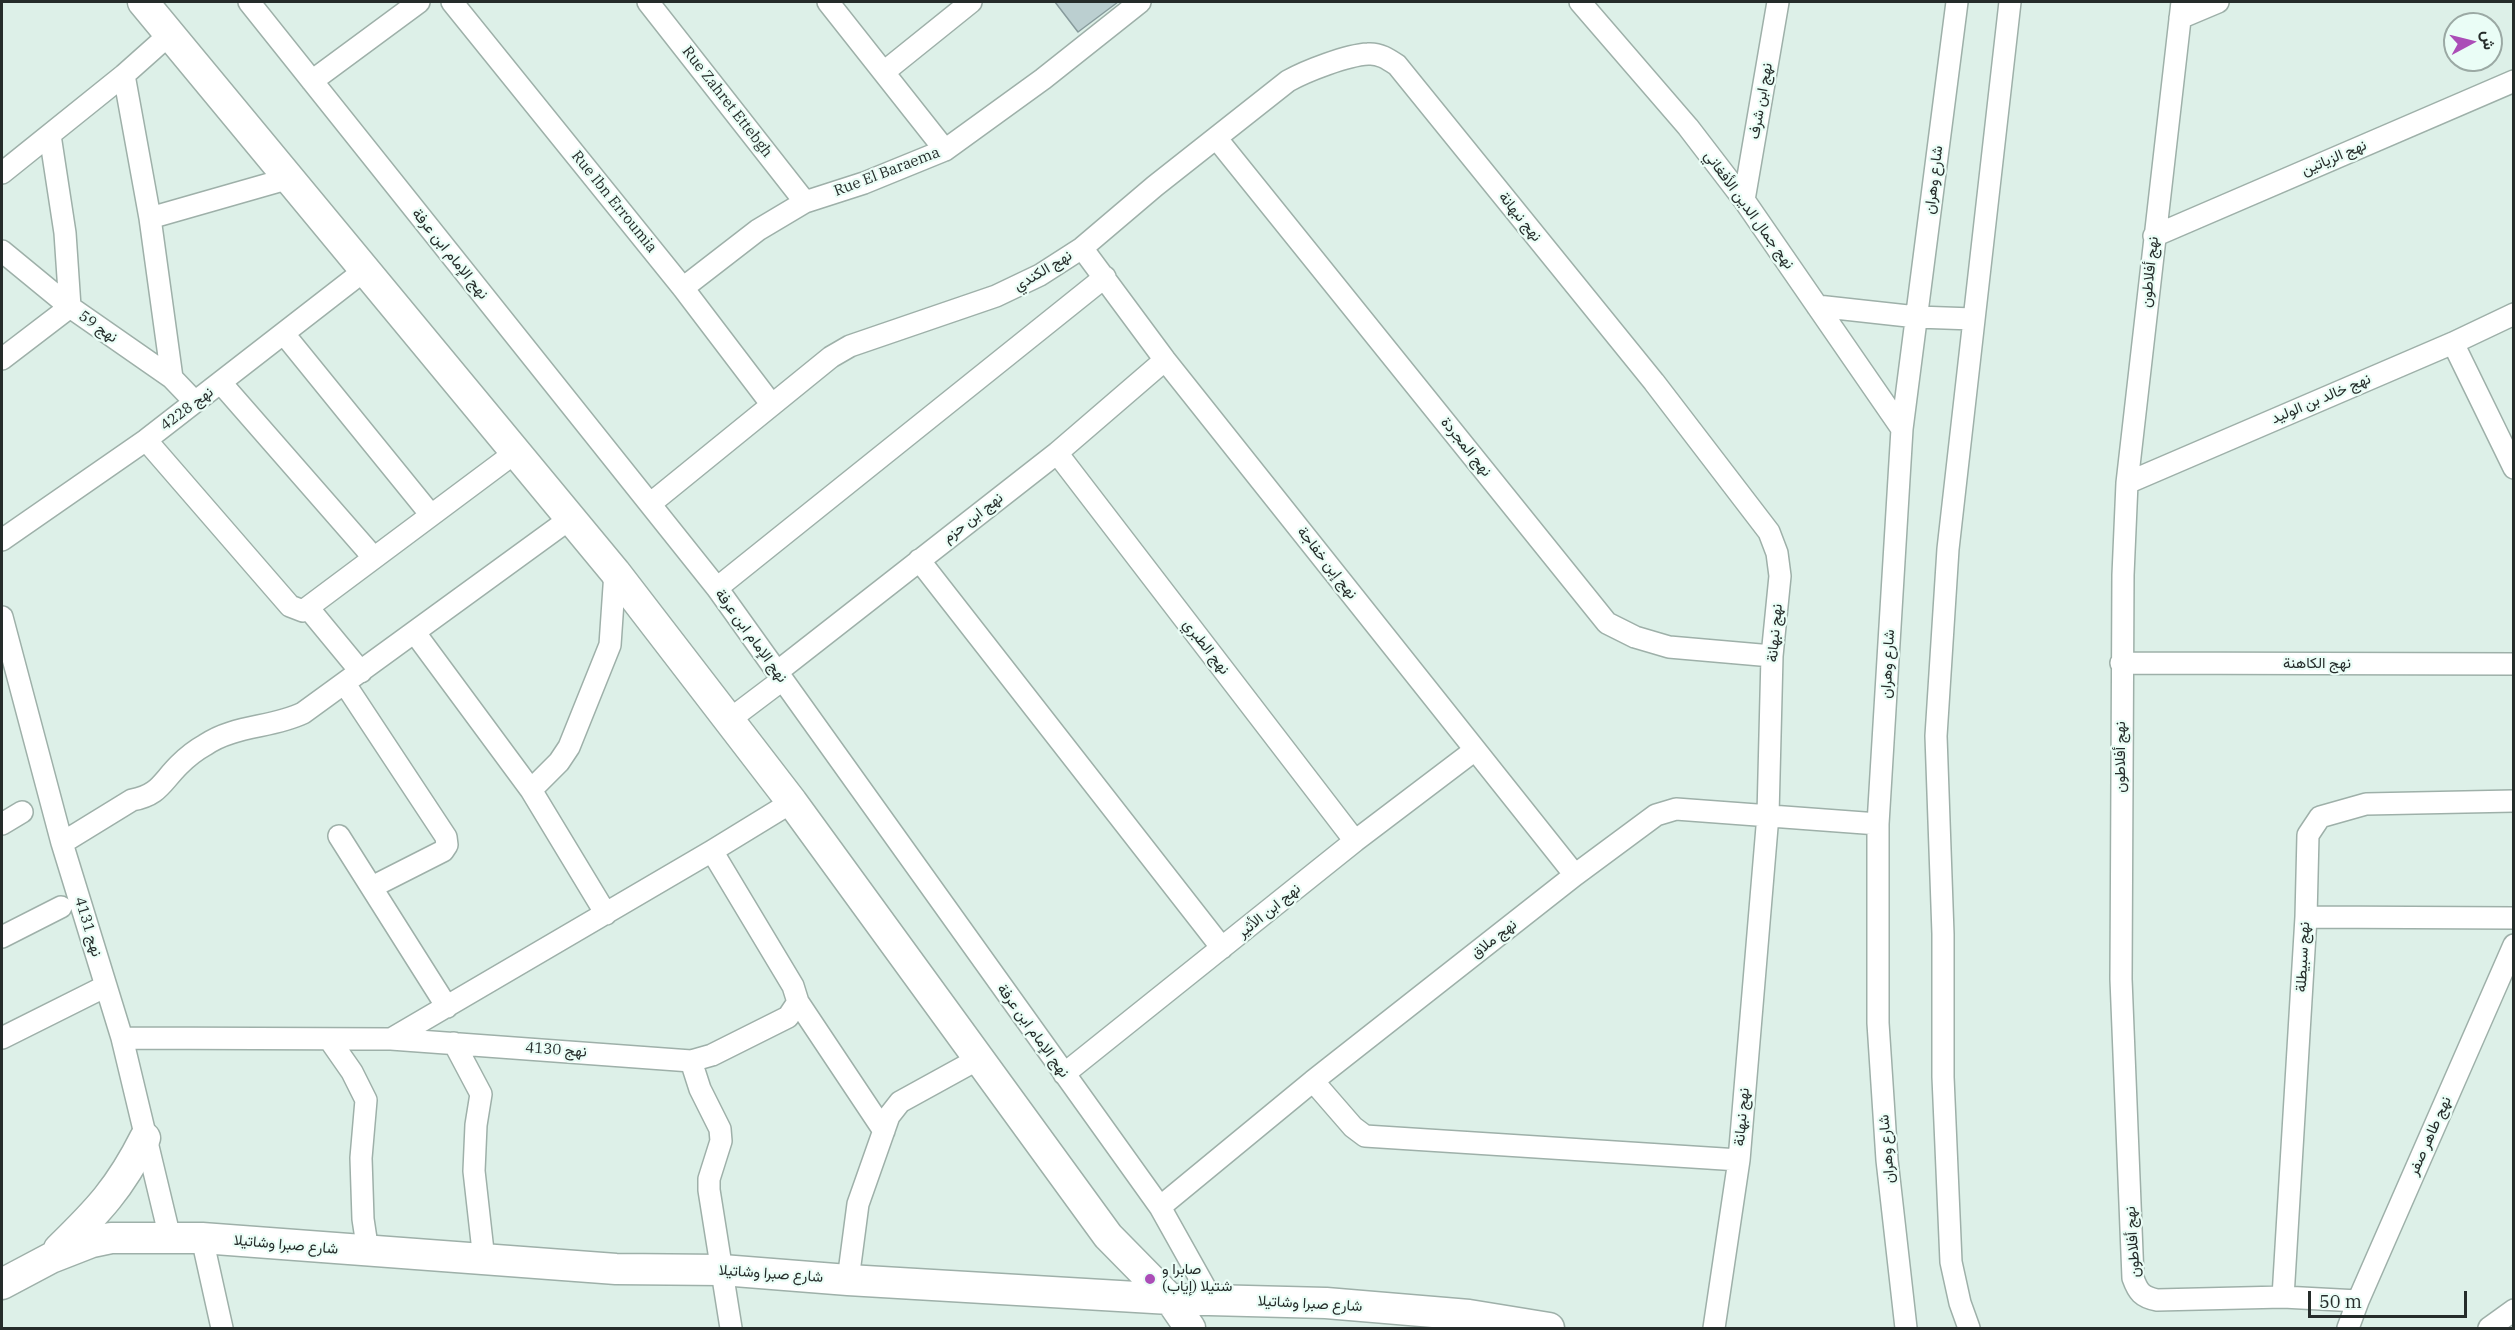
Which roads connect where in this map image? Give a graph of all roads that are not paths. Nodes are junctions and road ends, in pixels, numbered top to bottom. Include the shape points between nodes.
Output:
1 (143, 2) edge
2 (249, 2) edge
3 (419, 2) edge
4 (452, 2) edge
5 (648, 2) edge
6 (828, 2) edge
7 (970, 2) edge
8 (1140, 2) edge
9 (1580, 2) edge
10 (1778, 2) edge
11 (1957, 2) edge
12 (2010, 2) edge
13 (2218, 2) edge
14 (2181, 10) edge
15 (170, 34) junction
16 (1397, 65) joint
17 (884, 72) junction
18 (124, 75) junction
19 (312, 81) junction
20 (2514, 81) edge
21 (50, 135) junction
22 (1217, 139) junction
23 (945, 150) junction
24 (2, 173) edge
25 (290, 178) junction
26 (1744, 201) junction
27 (805, 202) junction
28 (150, 218) junction
29 (2154, 236) junction
30 (1082, 248) junction
31 (2, 252) edge
32 (365, 270) junction
33 (1105, 277) junction
34 (683, 288) junction
35 (1817, 306) junction
36 (70, 307) junction
37 (2514, 314) edge
38 (1917, 317) junction
39 (1973, 319) junction
40 (284, 333) junction
41 (2452, 343) junction
42 (2, 358) edge
43 (1166, 360) junction
44 (172, 378) junction
45 (221, 383) junction
46 (195, 402) junction
47 (772, 405) junction
48 (1902, 429) junction
49 (146, 440) junction
50 (516, 452) junction
51 (1057, 453) junction
52 (2514, 468) edge
53 (2127, 483) junction
54 (650, 504) junction
55 (431, 515) junction
56 (571, 518) junction
57 (2, 540) edge
58 (374, 558) junction
59 (919, 560) junction
60 (615, 572) junction
61 (717, 588) junction
62 (309, 609) junction
63 (2, 617) edge
64 (415, 633) junction
65 (1772, 656) junction
66 (2121, 663) junction
67 (2514, 664) edge
68 (780, 676) junction
69 (353, 678) junction
70 (729, 720) junction
71 (1475, 750) junction
72 (531, 790) junction
73 (2514, 801) edge
74 (792, 802) junction
75 (22, 812) dead end
76 (1768, 815) junction
77 (1878, 824) junction
78 (2, 825) edge
79 (339, 836) dead end
80 (1355, 841) junction
81 (62, 843) junction
82 (712, 851) junction
83 (1575, 875) junction
84 (372, 887) junction
85 (61, 907) dead end
86 (606, 914) junction
87 (2306, 917) junction
88 (2514, 918) edge
89 (2, 937) edge
90 (2514, 945) edge
91 (1222, 948) junction
92 (106, 986) junction
93 (798, 1002) junction
94 (447, 1007) junction
95 (2, 1038) edge
96 (122, 1038) junction
97 (329, 1039) junction
98 (392, 1039) junction
99 (454, 1043) junction
100 (980, 1058) junction
101 (691, 1061) junction
102 (1064, 1074) junction
103 (1313, 1081) junction
104 (884, 1131) junction
105 (145, 1138) junction
106 (1739, 1160) junction
107 (1160, 1207) junction
108 (170, 1238) junction
109 (202, 1238) junction
110 (368, 1252) junction
111 (51, 1258) junction
112 (484, 1260) junction
113 (722, 1270) junction
114 (848, 1280) junction
115 (2, 1284) edge
116 (2283, 1297) junction
117 (1170, 1299) junction
118 (1212, 1300) junction
119 (2358, 1300) junction
120 (2514, 1310) edge
121 (1547, 1328) edge
122 (222, 1329) edge
123 (732, 1329) edge
124 (1190, 1329) edge
125 (1714, 1329) edge
126 (1906, 1329) edge
127 (1969, 1329) edge
128 (2348, 1329) edge
129 (2489, 1329) edge

1 - 15 main road
2 - 19 street, نهج الإمام ابن عرفة
3 - 19 street
4 - 34 street, Rue Ibn Erroumia
5 - 27 street, Rue Zahret Ettebgh
6 - 17 street
7 - 17 street
8 - 23 street, Rue El Baraema via 1043,80
9 - 26 street, نهج جمال الدين الأفغاني via 1688,127
10 - 26 street, نهج ابن شرف
11 - 38 street, شارع وهران
12 - 39 street
13 - 14 street
14 - 29 street, نهج أفلاطون
15 - 18 street
15 - 25 main road
16 - 22 street, نهج الكندي via 1368,53 1302,74 1275,90
16 - 65 street, نهج نبهانة via 1769,532 1780,576
17 - 23 street
18 - 21 street
18 - 28 street
19 - 54 street, نهج الإمام ابن عرفة
20 - 29 street, نهج الزياتين
21 - 24 street
21 - 36 street via 65,233
22 - 30 street, نهج الكندي
22 - 65 street, نهج المجردة via 1607,623 1669,647
23 - 27 street, Rue El Baraema
25 - 28 street
25 - 32 main road
26 - 35 street, نهج جمال الدين الأفغاني
27 - 34 street, Rue El Baraema via 759,230
28 - 44 street
29 - 53 street, نهج أفلاطون
30 - 33 street, نهج إبن خفاجة
30 - 47 street, نهج الكندي via 1022,286 850,346
31 - 36 street, نهج 59
32 - 40 street, نهج 4228
32 - 50 main road
33 - 43 street, نهج إبن خفاجة
33 - 61 street
34 - 47 street, Rue Ibn Erroumia
35 - 38 street
35 - 48 street, نهج جمال الدين الأفغاني
36 - 42 street
36 - 44 street, نهج 59
37 - 41 street, نهج خالد بن الوليد
38 - 39 street
38 - 48 street, شارع وهران
39 - 127 street via 1948,549 1936,736 1951,1262
40 - 45 street, نهج 4228
40 - 55 street
41 - 52 street
41 - 53 street, نهج خالد بن الوليد
43 - 51 street, نهج ابن حزم
43 - 71 street, نهج إبن خفاجة
44 - 46 street, نهج 59
45 - 46 street, نهج 4228
45 - 58 street
46 - 49 street, نهج 4228
47 - 54 street, نهج الكندي
48 - 77 street, شارع وهران
49 - 57 street, نهج 4228
49 - 62 street via 290,606
50 - 55 street
50 - 56 main road
51 - 59 street, نهج ابن حزم
51 - 80 street, نهج الطبري
53 - 66 street, نهج أفلاطون
54 - 61 street, نهج الإمام ابن عرفة
55 - 58 street
56 - 60 main road
56 - 64 street
58 - 62 street
59 - 68 street, نهج ابن حزم
59 - 91 street
60 - 70 main road
60 - 72 street via 610,645 569,747
61 - 68 street, نهج الإمام ابن عرفة
62 - 69 street
63 - 81 street, نهج 4131
64 - 69 street
64 - 72 street
65 - 76 street, نهج نبهانة
66 - 67 street, نهج الكاهنة
66 - 116 street, نهج أفلاطون via 2121,979 2133,1278 2145,1298 2157,1300
68 - 70 street, نهج ابن حزم
68 - 102 street, نهج الإمام ابن عرفة
69 - 81 street via 294,718 235,731 206,744 179,765 160,788 132,800
69 - 84 street via 446,837 447,845 443,851
70 - 74 main road
71 - 80 street, نهج ابن الأثير
71 - 83 street, نهج إبن خفاجة
72 - 86 street
73 - 87 street, نهج سبيطلة via 2366,804 2320,817 2308,835
74 - 82 street
74 - 100 main road
75 - 78 street
76 - 77 street, نهج ملاق
76 - 83 street, نهج ملاق via 1667,811
76 - 106 street, نهج نبهانة
77 - 126 street, شارع وهران via 1878,1023 1887,1160
79 - 84 street
80 - 91 street, نهج ابن الأثير
81 - 92 street, نهج 4131
82 - 86 street
82 - 93 street via 794,986
83 - 103 street, نهج ملاق
84 - 94 street
85 - 89 street
86 - 94 street
87 - 88 street
87 - 116 street, نهج سبيطلة
90 - 119 street, نهج طاهر صفر
91 - 102 street, نهج ابن الأثير
92 - 95 street
92 - 96 street, نهج 4131
93 - 101 street, نهج 4130 via 788,1017 712,1055
93 - 104 street
94 - 98 street
96 - 97 street, نهج 4130
96 - 105 street, نهج 4131
97 - 98 street, نهج 4130
97 - 110 street via 366,1100 362,1158
98 - 99 street, نهج 4130
99 - 101 street, نهج 4130
99 - 112 street via 481,1095 474,1171
100 - 104 street via 900,1102
100 - 117 main road via 1108,1236
101 - 113 street via 720,1129 721,1141 709,1190
102 - 107 street, نهج الإمام ابن عرفة
103 - 106 street via 1365,1136
103 - 107 street, نهج ملاق
104 - 114 street via 858,1204
105 - 108 street, نهج 4131
105 - 111 main road via 116,1190
106 - 125 street, نهج نبهانة
107 - 118 street, نهج الإمام ابن عرفة
108 - 109 main road, شارع صبرا وشاتيلا
108 - 111 main road, شارع صبرا وشاتيلا via 111,1238
109 - 110 main road, شارع صبرا وشاتيلا
109 - 122 street
110 - 112 main road, شارع صبرا وشاتيلا
111 - 115 main road, شارع صبرا وشاتيلا
112 - 113 main road, شارع صبرا وشاتيلا via 616,1269
113 - 114 main road, شارع صبرا وشاتيلا
113 - 123 street
114 - 117 main road, شارع صبرا وشاتيلا
116 - 119 street, نهج أفلاطون
117 - 118 main road, شارع صبرا وشاتيلا
117 - 124 main road
118 - 121 main road, شارع صبرا وشاتيلا via 1402,1309
119 - 128 street, نهج طاهر صفر
120 - 129 street

